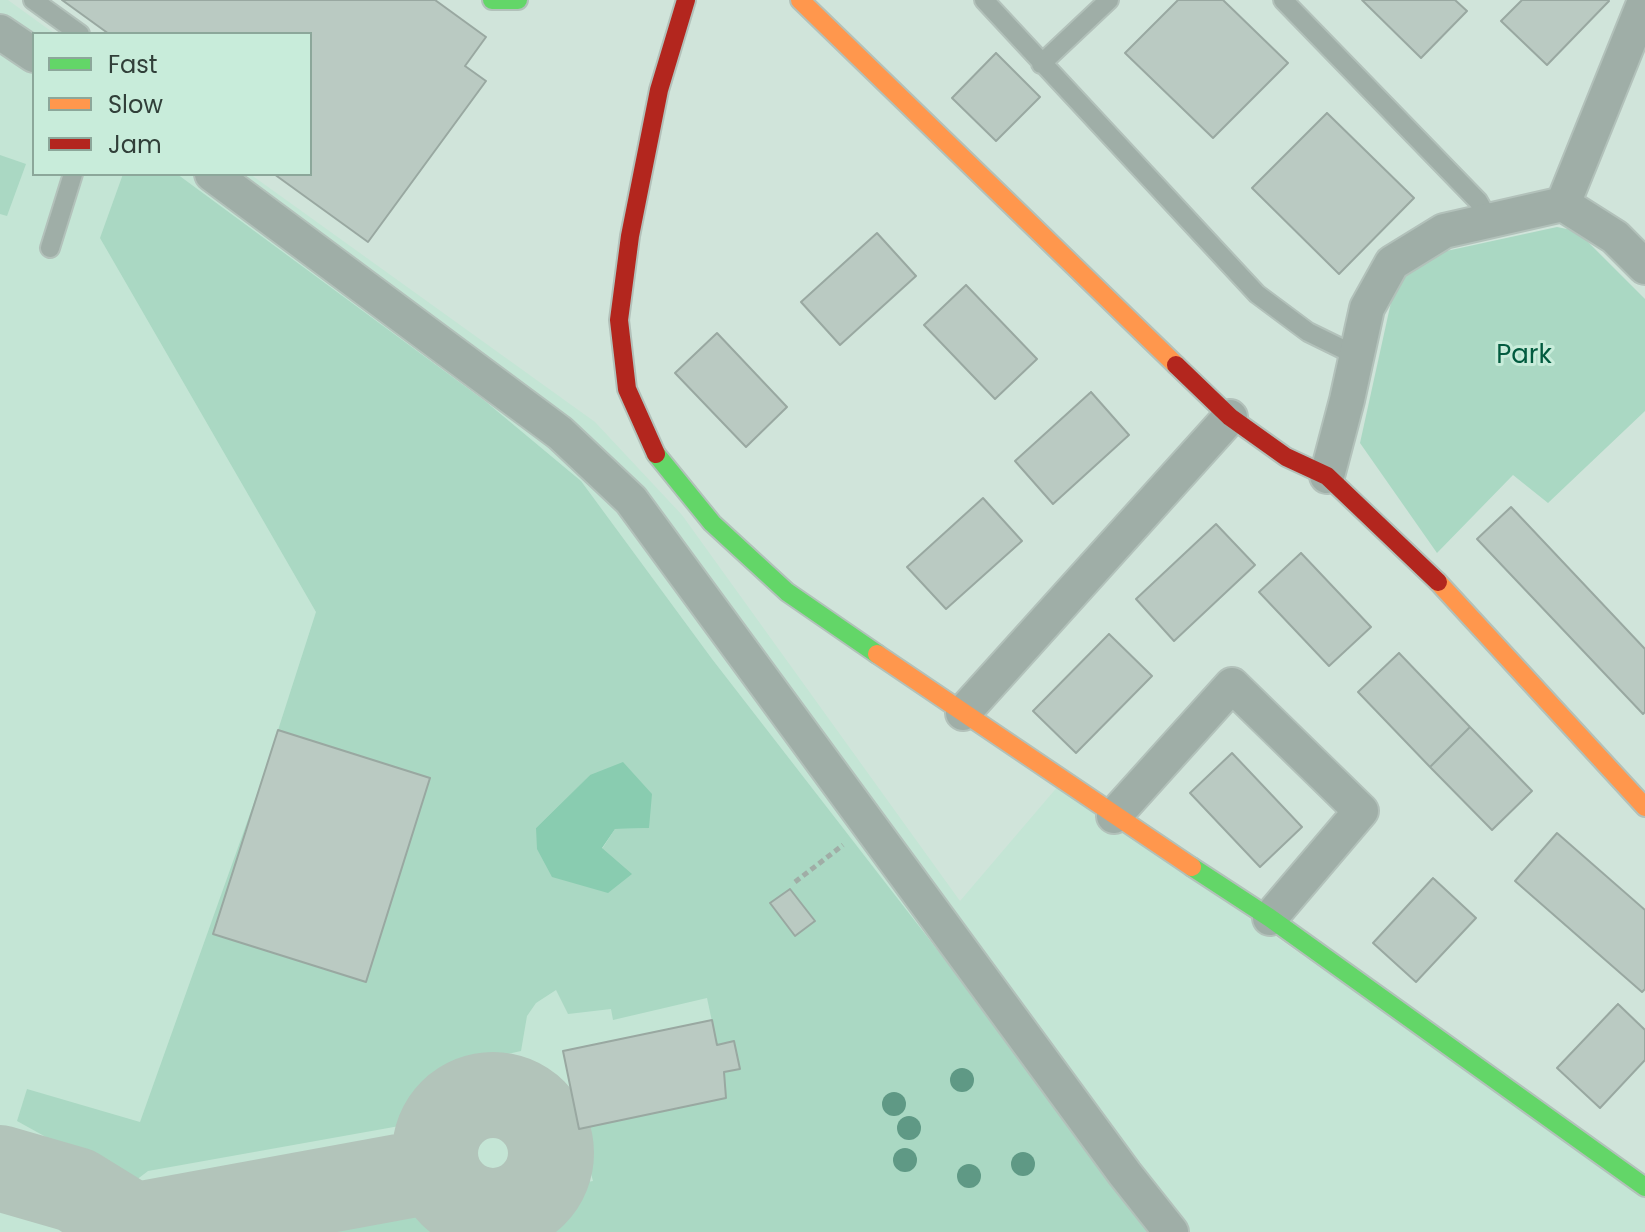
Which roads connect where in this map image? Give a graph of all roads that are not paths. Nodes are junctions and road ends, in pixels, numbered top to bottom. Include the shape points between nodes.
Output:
1 (33, 0) edge
2 (492, 0) edge
3 (518, 0) edge
4 (686, 0) edge
5 (800, 0) edge
6 (984, 0) edge
7 (1109, 0) edge
8 (1283, 0) edge
9 (1645, 1) edge
10 (0, 32) edge
11 (77, 32) edge
12 (32, 54) edge
13 (1041, 64) junction
14 (72, 176) edge
15 (215, 176) edge
16 (1563, 204) junction
17 (1489, 220) junction
18 (50, 248) dead end
19 (1645, 267) edge
20 (1357, 356) junction
21 (1230, 417) junction
22 (1327, 476) junction
23 (963, 713) junction
24 (1645, 807) edge
25 (1114, 816) junction
26 (1270, 918) junction
27 (1645, 1187) edge
28 (1171, 1232) edge

1 - 11 lane
2 - 3 street
4 - 23 street via 659,90 630,236 619,320 627,389 659,461 712,523 787,592
5 - 21 street
6 - 13 lane
7 - 13 lane
8 - 17 lane via 1478,201
9 - 16 street
10 - 12 street
13 - 20 lane via 1257,294 1308,332
14 - 18 lane
15 - 28 street via 560,433 631,500
16 - 17 street
16 - 19 street via 1615,237
17 - 20 street via 1444,231 1392,263 1367,308
20 - 22 street
21 - 22 street via 1286,457
21 - 23 street
22 - 24 street via 1420,562
23 - 25 street
25 - 26 street
25 - 26 street via 1232,685 1361,811
26 - 27 street

